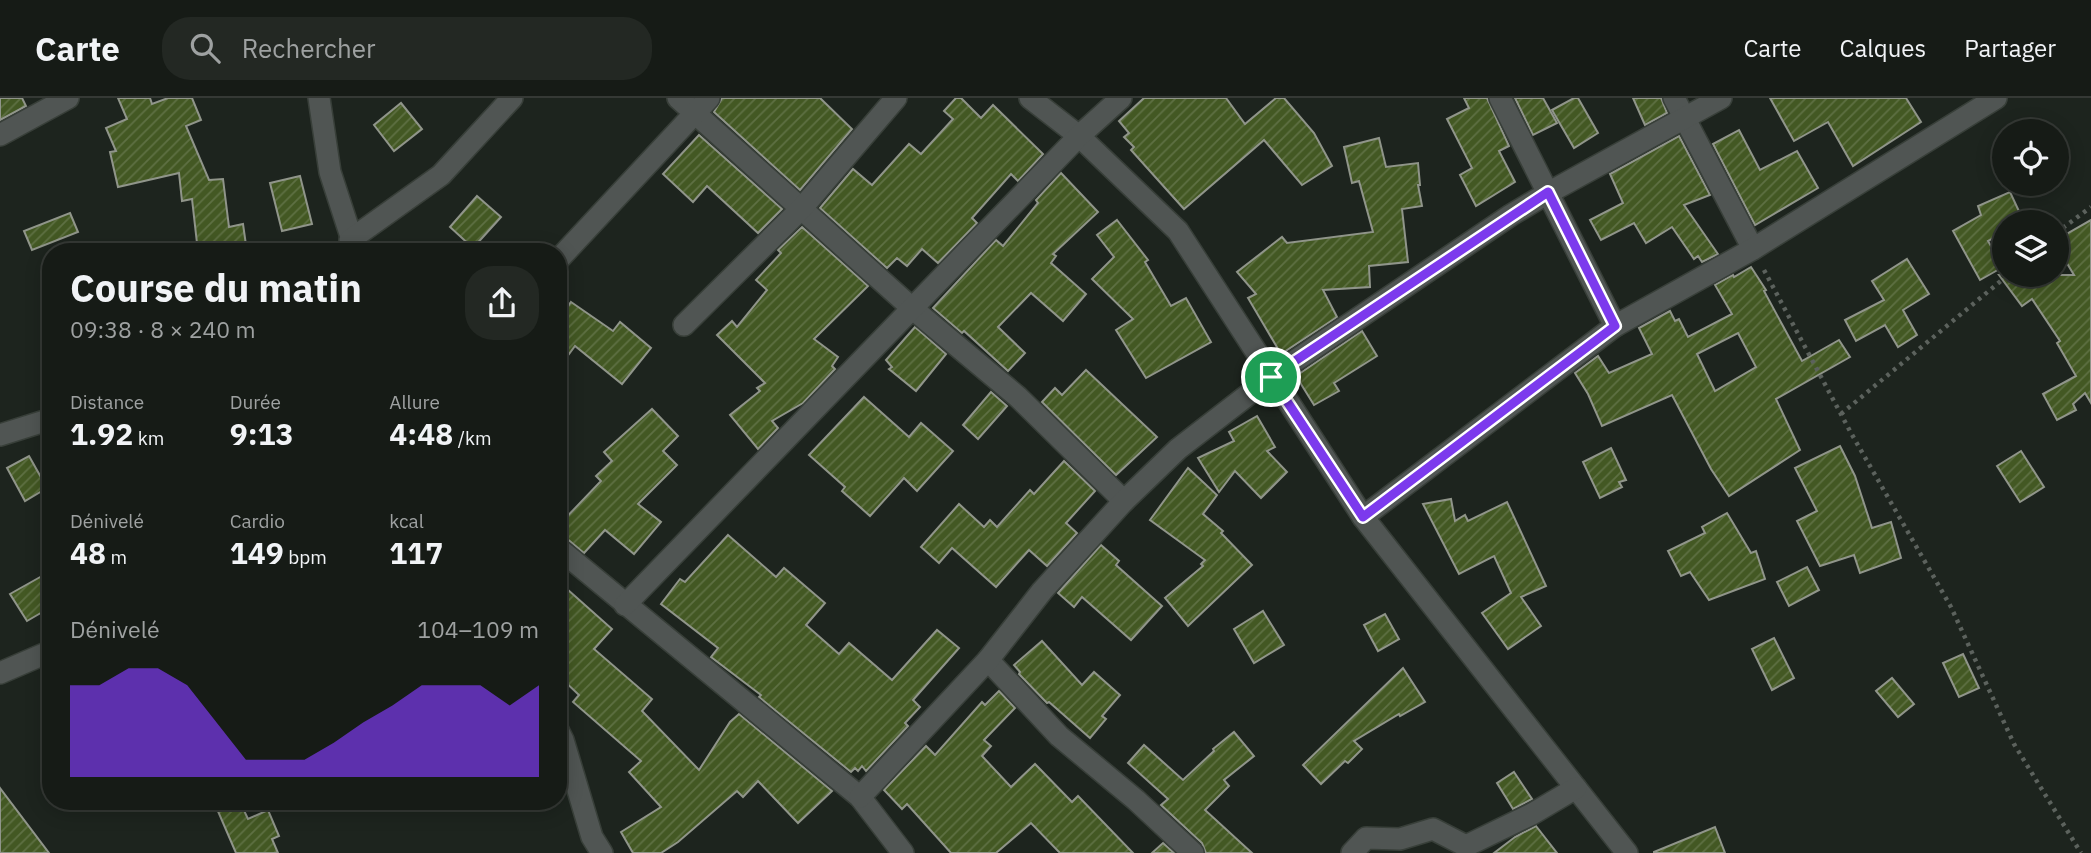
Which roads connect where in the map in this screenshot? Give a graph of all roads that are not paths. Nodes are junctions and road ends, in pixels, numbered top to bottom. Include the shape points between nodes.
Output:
1 (68, 98) edge
2 (319, 98) edge
3 (512, 98) edge
4 (677, 98) edge
5 (896, 98) edge
6 (1030, 98) edge
7 (1121, 98) edge
8 (1500, 98) edge
9 (1674, 98) edge
10 (1721, 98) edge
11 (1996, 98) edge
12 (701, 106) edge
13 (1686, 119) junction
14 (0, 135) edge
15 (1079, 136) junction
16 (1548, 192) junction
17 (802, 208) junction
18 (352, 243) edge
19 (357, 243) edge
20 (1753, 249) junction
21 (567, 250) edge
22 (913, 309) junction
23 (684, 324) dead end
24 (1615, 326) junction
25 (1271, 377) junction
26 (42, 422) edge
27 (0, 435) edge
28 (1124, 501) junction
29 (1363, 517) junction
30 (567, 556) edge
31 (625, 605) junction
32 (42, 655) edge
33 (988, 660) junction
34 (0, 673) edge
35 (567, 753) edge
36 (1576, 788) junction
37 (860, 797) junction
38 (602, 853) edge
39 (903, 853) edge
40 (1193, 853) edge
41 (1352, 853) edge
42 (1627, 853) edge

1 - 14 street
2 - 18 street via 330,172
3 - 19 street via 441,175
4 - 12 street
5 - 17 street
6 - 15 street
7 - 15 street
8 - 16 street
9 - 13 street
10 - 13 street
11 - 20 street
12 - 17 street
12 - 21 street
13 - 16 street
13 - 20 street
15 - 22 street
15 - 25 street via 1178,231
16 - 24 street
16 - 25 street
17 - 22 street
17 - 23 street
20 - 24 street
22 - 28 street via 1018,397
22 - 31 street
24 - 29 street
25 - 28 street via 1178,449
25 - 29 street
26 - 27 street
28 - 33 street via 1042,591
29 - 36 street
30 - 31 street
31 - 37 street
32 - 34 street
33 - 37 street
33 - 40 street via 1059,736
35 - 38 street via 592,837
36 - 41 street via 1466,846 1433,829 1400,839 1366,838
36 - 42 street
37 - 39 street

